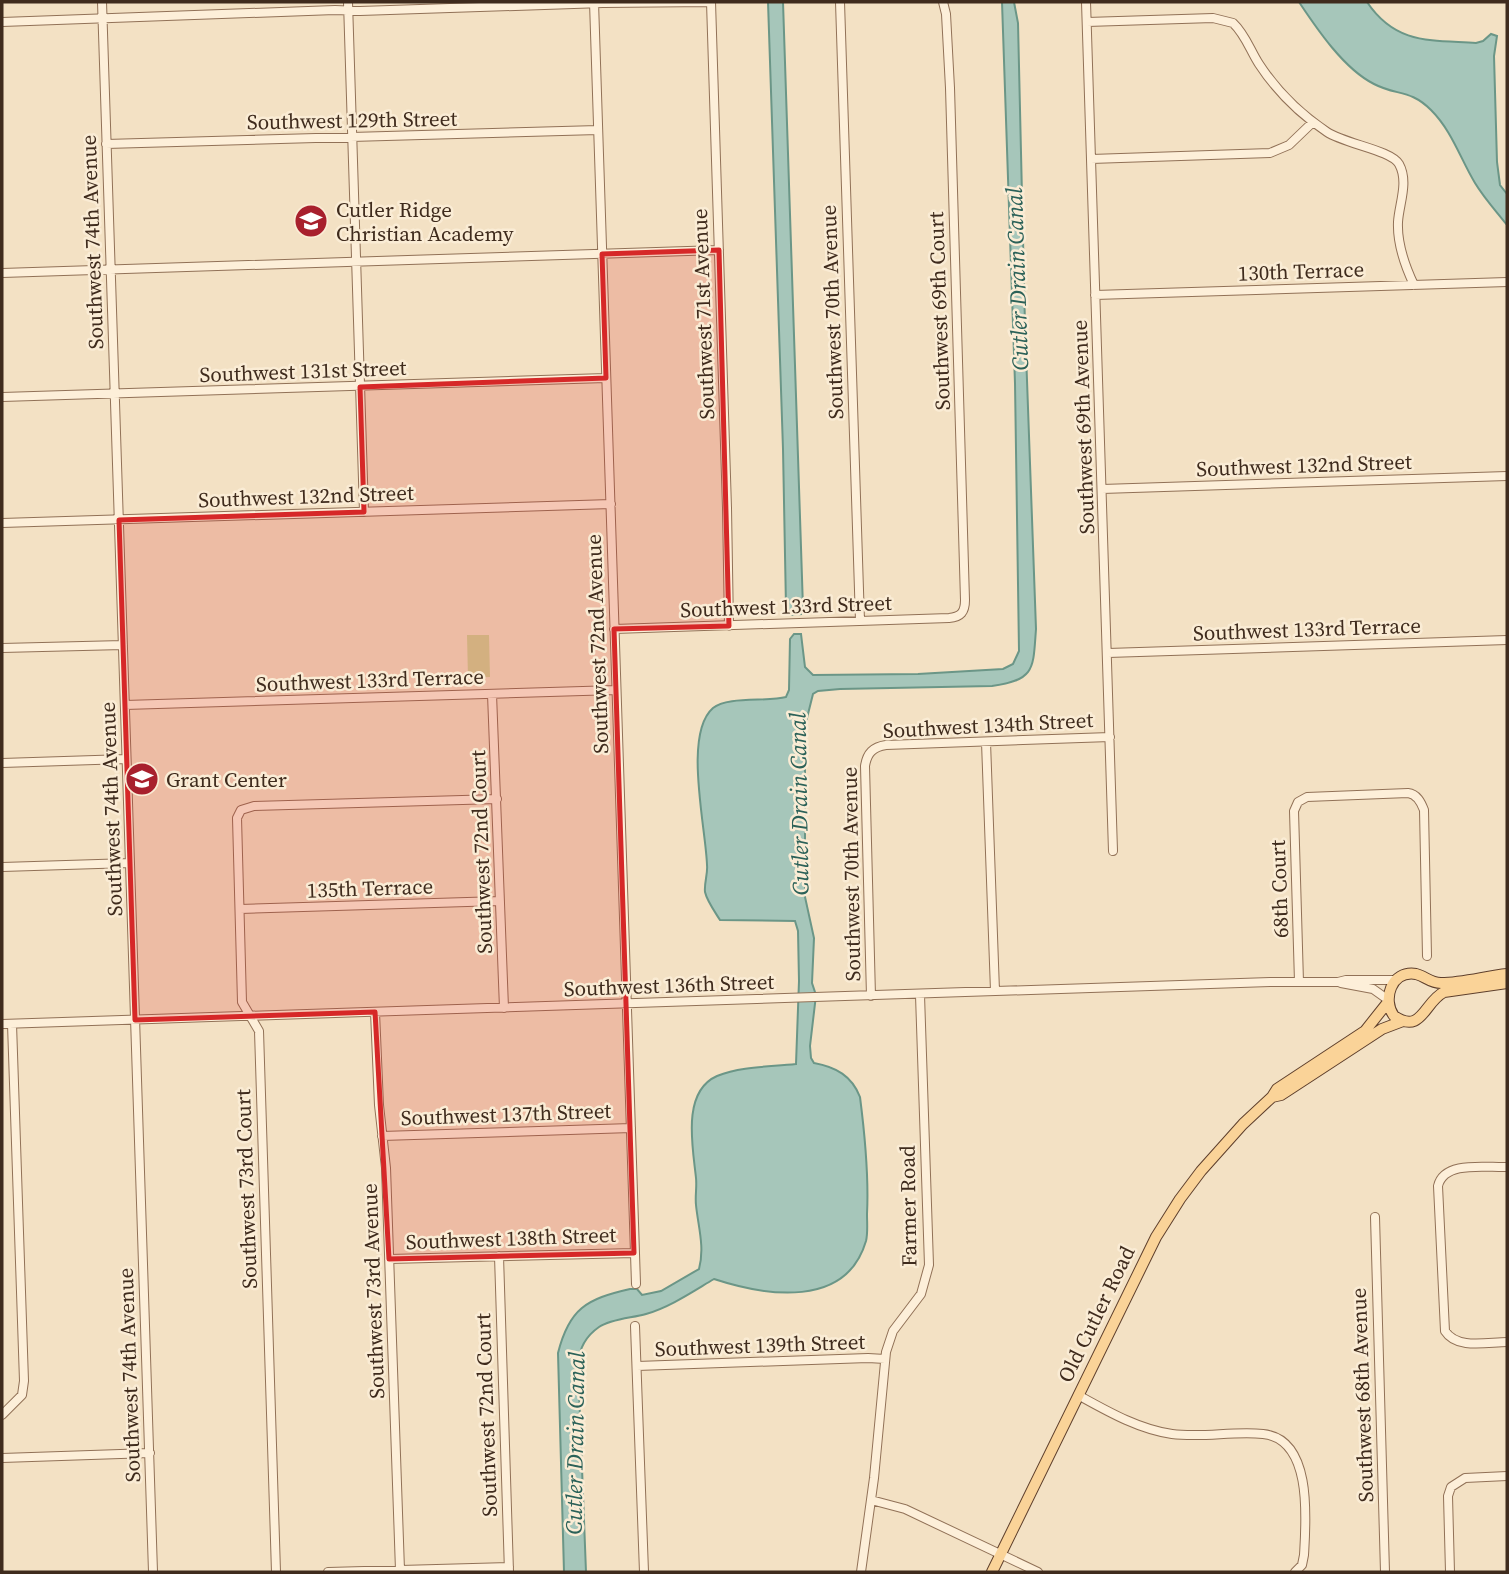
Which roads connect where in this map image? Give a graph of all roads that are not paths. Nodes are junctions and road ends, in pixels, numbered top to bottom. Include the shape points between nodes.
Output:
1 (102, 2) edge
2 (711, 2) edge
3 (840, 2) edge
4 (943, 2) edge
5 (1086, 2) edge
6 (594, 3) edge
7 (348, 6) edge
8 (102, 18) junction
9 (2, 22) edge
10 (1087, 22) junction
11 (1313, 122) junction
12 (598, 130) junction
13 (353, 138) junction
14 (106, 144) junction
15 (1091, 159) junction
16 (719, 250) junction
17 (602, 254) junction
18 (356, 262) junction
19 (110, 270) junction
20 (2, 273) edge
21 (1507, 282) edge
22 (1414, 285) junction
23 (1095, 295) junction
24 (606, 378) junction
25 (360, 387) junction
26 (114, 394) junction
27 (2, 397) edge
28 (1507, 476) edge
29 (1102, 489) junction
30 (611, 504) junction
31 (364, 512) junction
32 (119, 520) junction
33 (2, 523) edge
34 (958, 616) joint
35 (860, 621) junction
36 (729, 626) junction
37 (614, 629) junction
38 (1507, 640) edge
39 (123, 645) junction
40 (2, 648) edge
41 (1108, 653) junction
42 (616, 690) junction
43 (492, 694) junction
44 (125, 705) junction
45 (1110, 737) junction
46 (986, 742) junction
47 (869, 752) joint
48 (126, 759) junction
49 (2, 763) edge
50 (497, 799) junction
51 (1113, 851) dead end
52 (130, 863) junction
53 (2, 867) edge
54 (500, 901) junction
55 (240, 909) junction
56 (1427, 956) dead end
57 (1507, 974) edge
58 (1396, 980) junction
59 (1427, 980) junction
60 (1299, 982) junction
61 (1338, 982) junction
62 (1507, 983) edge
63 (995, 991) junction
64 (920, 995) junction
65 (871, 996) junction
66 (1387, 1001) junction
67 (627, 1004) junction
68 (1429, 1004) junction
69 (504, 1008) junction
70 (375, 1012) junction
71 (249, 1016) junction
72 (135, 1020) junction
73 (1403, 1021) junction
74 (2, 1024) edge
75 (12, 1024) junction
76 (1272, 1097) junction
77 (631, 1128) junction
78 (382, 1136) junction
79 (1507, 1167) edge
80 (1375, 1217) dead end
81 (634, 1253) junction
82 (499, 1256) junction
83 (389, 1259) junction
84 (636, 1284) dead end
85 (635, 1326) dead end
86 (1507, 1342) edge
87 (885, 1359) junction
88 (637, 1366) junction
89 (1077, 1395) junction
90 (2, 1415) edge
91 (150, 1453) junction
92 (2, 1458) edge
93 (1507, 1476) edge
94 (871, 1500) junction
95 (1000, 1554) junction
96 (509, 1569) edge
97 (400, 1570) junction
98 (153, 1572) edge
99 (276, 1572) edge
100 (328, 1572) edge
101 (644, 1572) edge
102 (862, 1572) edge
103 (992, 1572) edge
104 (1038, 1572) edge
105 (1295, 1572) edge
106 (1385, 1572) edge
107 (1450, 1572) edge

1 - 8 street, Southwest 74th Avenue
2 - 6 street
2 - 16 street, Southwest 71st Avenue
3 - 35 street, Southwest 70th Avenue
4 - 34 street, Southwest 69th Court via 965,572 965,605
5 - 10 street, Southwest 69th Avenue
6 - 7 street
6 - 12 street, Southwest 72nd Avenue
7 - 8 street
7 - 13 street
8 - 9 street
8 - 14 street, Southwest 74th Avenue
10 - 11 street via 1229,21 1275,86
10 - 15 street, Southwest 69th Avenue
11 - 15 street via 1289,145 1270,153
11 - 22 street via 1346,142 1386,153 1399,165 1403,186 1399,241
12 - 13 street, Southwest 129th Street
12 - 17 street, Southwest 72nd Avenue
13 - 14 street, Southwest 129th Street
13 - 18 street
14 - 19 street, Southwest 74th Avenue
15 - 23 street, Southwest 69th Avenue
16 - 17 street
16 - 36 street, Southwest 71st Avenue
17 - 18 street
17 - 24 street, Southwest 72nd Avenue
18 - 19 street
18 - 25 street
19 - 20 street
19 - 26 street, Southwest 74th Avenue
21 - 22 street, 130th Terrace
22 - 23 street, 130th Terrace
23 - 29 street, Southwest 69th Avenue
24 - 25 street, Southwest 131st Street
24 - 30 street, Southwest 72nd Avenue
25 - 26 street, Southwest 131st Street
25 - 31 street
26 - 27 street, Southwest 131st Street
26 - 32 street, Southwest 74th Avenue
28 - 29 street, Southwest 132nd Street
29 - 41 street, Southwest 69th Avenue
30 - 31 street, Southwest 132nd Street
30 - 37 street, Southwest 72nd Avenue
31 - 32 street, Southwest 132nd Street
32 - 33 street, Southwest 132nd Street
32 - 39 street, Southwest 74th Avenue
34 - 35 street, Southwest 133rd Street
35 - 36 street, Southwest 133rd Street
36 - 37 street, Southwest 133rd Street
37 - 42 street, Southwest 72nd Avenue
38 - 41 street, Southwest 133rd Terrace
39 - 40 street
39 - 44 street, Southwest 74th Avenue
41 - 45 street, Southwest 69th Avenue
42 - 43 street, Southwest 133rd Terrace
42 - 67 street, Southwest 72nd Avenue
43 - 44 street, Southwest 133rd Terrace
43 - 50 street, Southwest 72nd Court
44 - 48 street, Southwest 74th Avenue
45 - 46 street, Southwest 134th Street
45 - 51 street, Southwest 69th Avenue
46 - 47 street, Southwest 134th Street via 886,745
46 - 63 street
47 - 65 street, Southwest 70th Avenue via 865,766
48 - 49 street
48 - 52 street, Southwest 74th Avenue
50 - 54 street, Southwest 72nd Court
50 - 55 street, Southwest 73rd Court via 242,810 237,822
52 - 53 street
52 - 72 street, Southwest 74th Avenue
54 - 55 street, 135th Terrace
54 - 69 street, Southwest 72nd Court
55 - 71 street, Southwest 73rd Court via 242,1002
56 - 60 street, 68th Court via 1420,801 1412,793 1302,798 1294,811
57 - 59 main road via 1443,983
58 - 59 main road via 1414,974
58 - 61 street, Southwest 136th Street
58 - 66 main road
59 - 68 main road
60 - 61 street, Southwest 136th Street
60 - 63 street, Southwest 136th Street
61 - 66 street, Southwest 136th Street via 1373,989
62 - 68 main road via 1448,990
63 - 64 street, Southwest 136th Street
64 - 65 street, Southwest 136th Street
64 - 87 street, Farmer Road via 929,1265 921,1294 893,1331
65 - 67 street, Southwest 136th Street
66 - 73 main road via 1391,1013
66 - 76 main road via 1365,1031 1277,1088
67 - 69 street, Southwest 136th Street
67 - 77 street, Southwest 72nd Avenue
68 - 73 main road via 1420,1018
69 - 70 street, Southwest 136th Street
70 - 71 street, Southwest 136th Street
70 - 78 street, Southwest 73rd Avenue
71 - 72 street, Southwest 136th Street
71 - 99 street, Southwest 73rd Court via 259,1031
72 - 75 street, Southwest 136th Street
72 - 91 street, Southwest 74th Avenue
73 - 76 main road
74 - 75 street, Southwest 136th Street
75 - 90 street via 23,1392
76 - 89 main road, Old Cutler Road via 1220,1148 1180,1199 1148,1251
77 - 78 street, Southwest 137th Street
77 - 81 street, Southwest 72nd Avenue
78 - 83 street, Southwest 73rd Avenue
79 - 86 street via 1455,1169 1443,1175 1438,1186 1445,1331 1461,1343
80 - 106 street, Southwest 68th Avenue
81 - 82 street, Southwest 138th Street
81 - 84 street, Southwest 72nd Avenue
82 - 83 street, Southwest 138th Street
82 - 96 street, Southwest 72nd Court
83 - 97 street, Southwest 73rd Avenue
85 - 88 street
87 - 88 street, Southwest 139th Street
87 - 94 street, Farmer Road
88 - 101 street
89 - 95 main road, Old Cutler Road
89 - 105 street via 1158,1431 1265,1434 1284,1444 1299,1464 1303,1485 1304,1555
91 - 92 street
91 - 98 street, Southwest 74th Avenue
93 - 107 street via 1465,1478 1454,1483 1448,1494
94 - 95 street via 905,1509
94 - 102 street, Farmer Road
95 - 103 main road, Old Cutler Road
95 - 104 street
96 - 97 street
97 - 100 street

